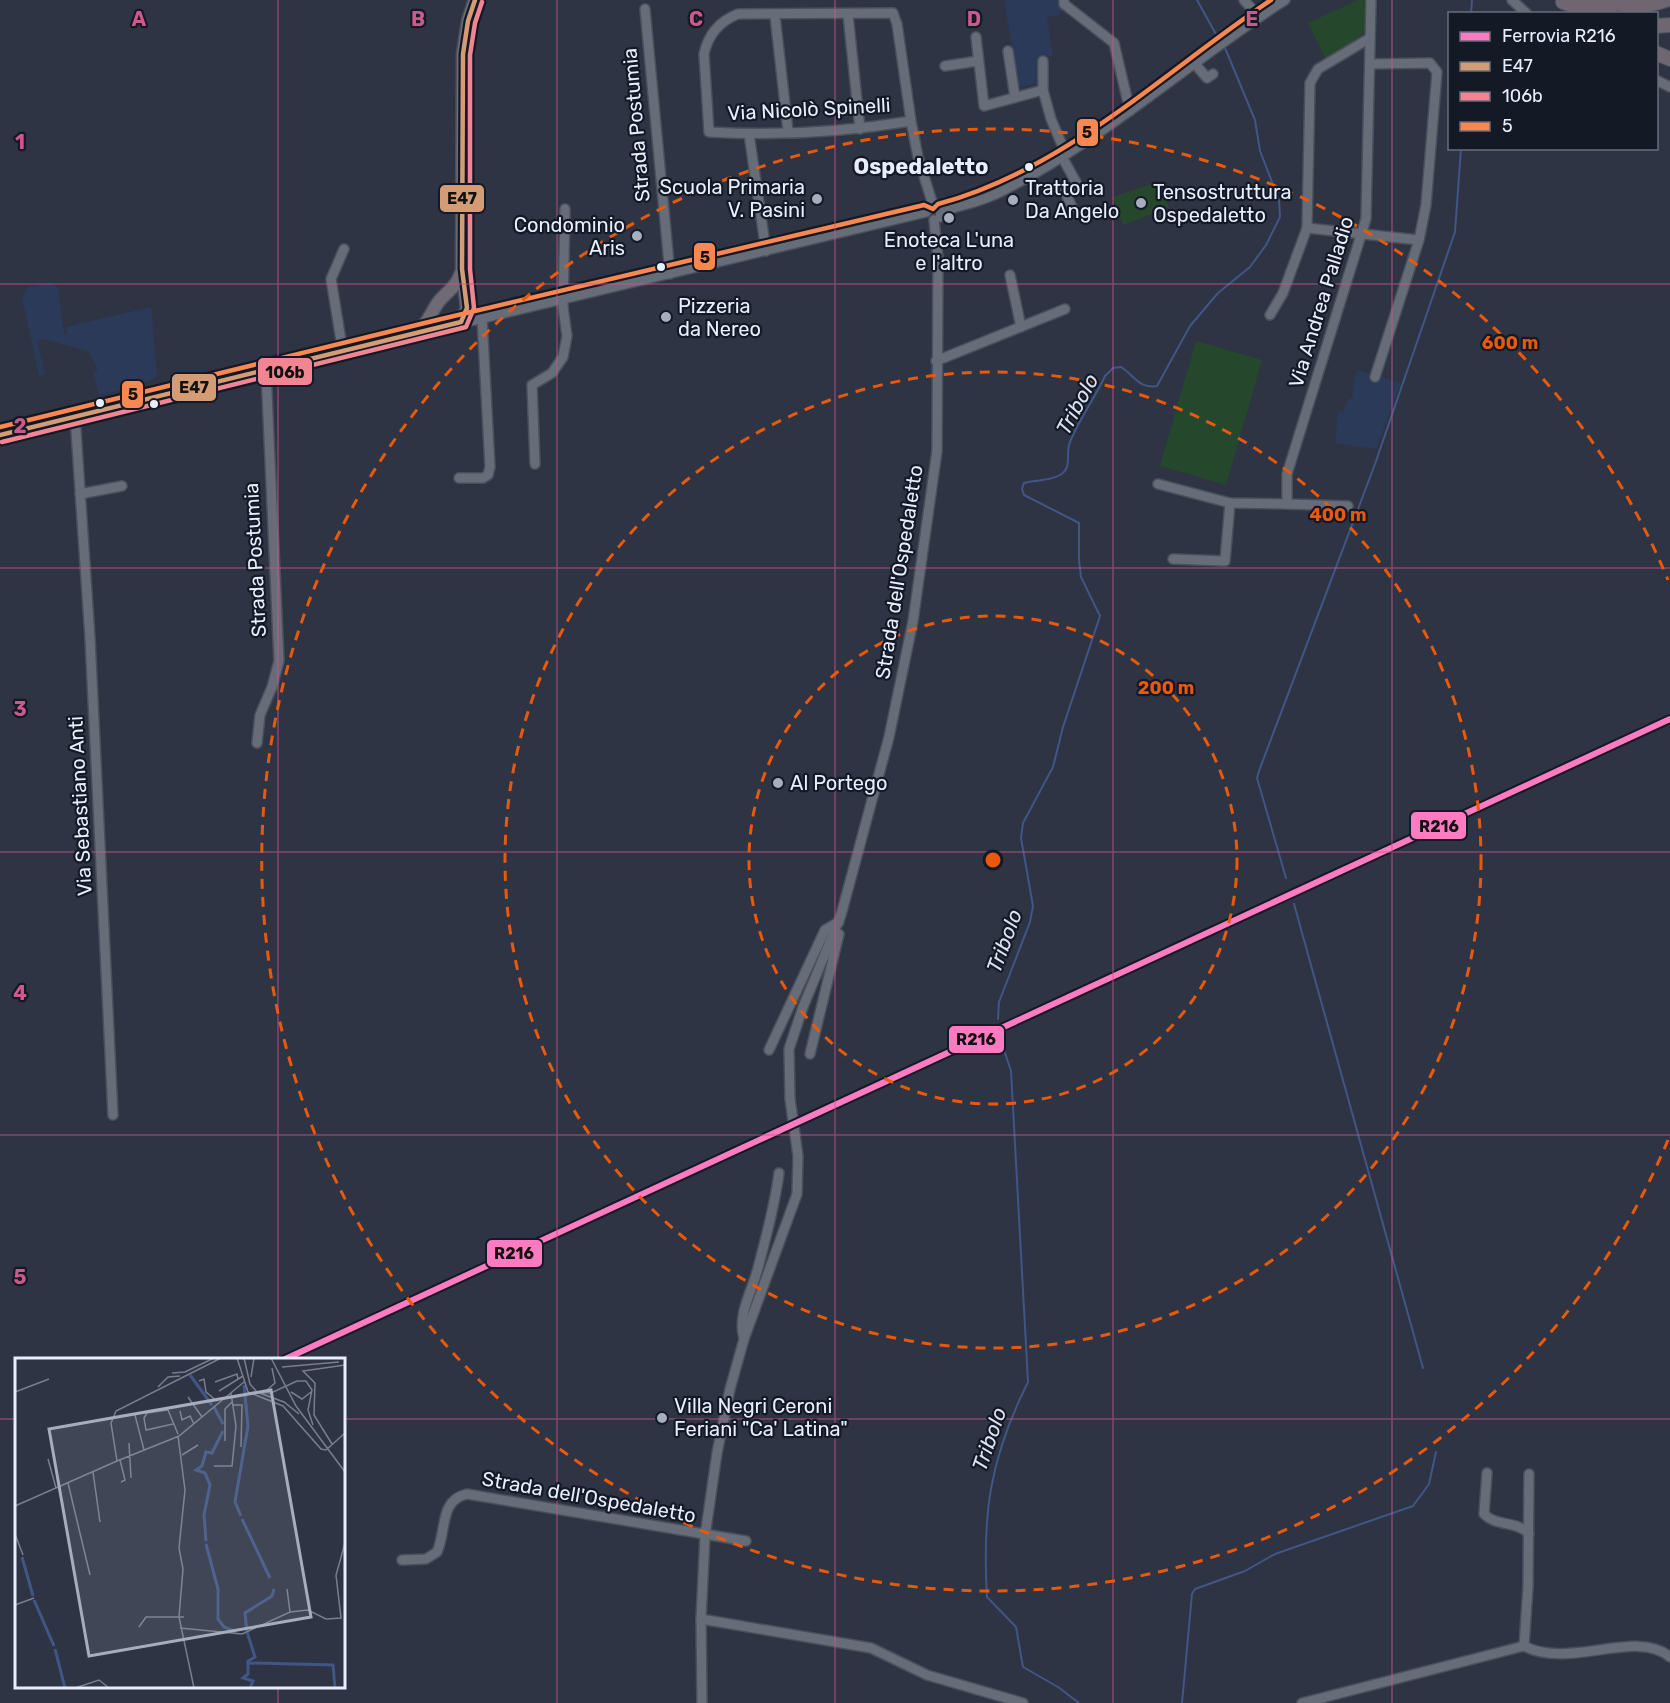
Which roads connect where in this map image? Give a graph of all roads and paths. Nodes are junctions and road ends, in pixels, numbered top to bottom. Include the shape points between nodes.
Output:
1 (475, 0) edge
2 (1064, 0) edge
3 (1244, 0) edge
4 (1285, 0) edge
5 (1371, 0) edge
6 (1512, 0) edge
7 (1586, 0) edge
8 (1606, 0) edge
9 (1666, 0) edge
10 (1562, 1) edge
11 (645, 9) dead end
12 (1525, 12) edge
13 (1576, 12) edge
14 (1590, 12) edge
15 (1607, 12) edge
16 (848, 15) junction
17 (775, 16) junction
18 (1258, 16) junction
19 (976, 38) dead end
20 (1370, 38) junction
21 (1008, 51) dead end
22 (978, 61) junction
23 (1043, 61) dead end
24 (1195, 64) junction
25 (1370, 64) junction
26 (945, 66) dead end
27 (1216, 87) dead end
28 (1043, 90) junction
29 (1015, 97) junction
30 (1130, 111) junction
31 (911, 120) junction
32 (860, 129) junction
33 (788, 131) junction
34 (749, 134) junction
35 (1063, 154) junction
36 (1072, 207) dead end
37 (565, 209) dead end
38 (930, 209) junction
39 (941, 211) junction
40 (934, 220) junction
41 (1307, 228) junction
42 (1362, 235) junction
43 (1419, 240) junction
44 (344, 249) dead end
45 (766, 251) junction
46 (462, 269) junction
47 (670, 274) junction
48 (1010, 275) dead end
49 (447, 295) junction
50 (563, 300) junction
51 (466, 304) junction
52 (437, 307) junction
53 (1065, 309) dead end
54 (1270, 315) dead end
55 (485, 317) junction
56 (454, 324) junction
57 (1021, 327) junction
58 (416, 333) junction
59 (343, 353) junction
60 (936, 361) junction
61 (266, 371) junction
62 (1375, 377) dead end
63 (75, 416) junction
64 (0, 435) edge
65 (535, 464) dead end
66 (459, 478) dead end
67 (1158, 484) dead end
68 (123, 486) dead end
69 (80, 494) junction
70 (1230, 503) junction
71 (1287, 504) junction
72 (1348, 506) dead end
73 (1173, 560) dead end
74 (257, 744) dead end
75 (837, 925) junction
76 (769, 1050) dead end
77 (810, 1054) dead end
78 (113, 1115) dead end
79 (779, 1173) dead end
80 (744, 1339) junction
81 (1487, 1473) dead end
82 (1529, 1474) dead end
83 (1529, 1534) junction
84 (705, 1536) junction
85 (746, 1541) dead end
86 (402, 1560) dead end
87 (701, 1619) junction
88 (1524, 1646) junction
89 (1670, 1657) edge
90 (702, 1703) edge
91 (1023, 1703) edge
92 (1302, 1703) edge

1 - 46 main road via 463,54
2 - 30 street via 1064,4 1114,43
3 - 18 street
4 - 18 street
5 - 20 street, Via Andrea Palladio
6 - 12 street
7 - 15 highway
8 - 9 highway via 1637,7
10 - 13 highway
10 - 14 highway
11 - 47 street, Strada Postumia
16 - 17 street
16 - 31 street via 896,16
16 - 32 street
17 - 33 street
17 - 34 street, Via Nicolò Spinelli via 738,14 729,18 710,38 704,54 709,132
18 - 24 street
19 - 22 street
20 - 25 street, Via Andrea Palladio
20 - 41 street via 1318,69 1310,83
21 - 29 street
22 - 26 street
22 - 29 street via 984,106
23 - 28 street
24 - 27 street
24 - 30 street
25 - 42 street, Via Andrea Palladio via 1368,203
25 - 43 street via 1430,63 1436,69
28 - 29 street
28 - 35 street
30 - 35 street
31 - 32 street, Via Nicolò Spinelli
31 - 38 street
32 - 33 street, Via Nicolò Spinelli
33 - 34 street, Via Nicolò Spinelli
34 - 45 street
35 - 36 street via 1077,184 1065,192
35 - 39 street via 997,194
37 - 50 street
38 - 39 street
38 - 40 street
38 - 45 street
39 - 40 street
40 - 60 street, Strada dell'Ospedaletto via 938,258
41 - 42 street
41 - 54 street
42 - 43 street
42 - 71 street, Via Andrea Palladio via 1287,474
43 - 62 street
44 - 59 street via 331,279
45 - 47 street
46 - 49 main road
46 - 51 main road
47 - 50 street
48 - 57 street
49 - 51 main road via 458,296
49 - 52 main road
50 - 55 street
50 - 65 street via 567,336 563,357 552,373 532,385
51 - 55 street
51 - 56 main road via 466,316
52 - 56 main road via 440,319
52 - 58 main road
53 - 57 street
55 - 56 street
55 - 66 street via 490,467 483,478
56 - 58 main road
57 - 60 street
58 - 59 main road
59 - 61 main road
60 - 75 street, Strada dell'Ospedaletto via 937,452 913,621 889,737
61 - 63 main road
61 - 74 street, Strada Postumia via 279,661 260,715
63 - 64 main road
63 - 69 street, Via Sebastiano Anti
67 - 70 street
68 - 69 street
69 - 78 street, Via Sebastiano Anti
70 - 71 street
70 - 73 street via 1225,561
71 - 72 street
75 - 76 street, Strada dell'Ospedaletto via 825,930
75 - 77 street, Strada dell'Ospedaletto via 840,931
75 - 80 street, Strada dell'Ospedaletto via 792,1036 788,1063 798,1156 797,1194
79 - 80 street, Strada dell'Ospedaletto via 757,1271 742,1316
80 - 84 street, Strada dell'Ospedaletto via 723,1421
81 - 83 street via 1484,1514 1492,1521 1517,1525
82 - 83 street
83 - 88 street
84 - 85 street, Strada dell'Ospedaletto
84 - 86 street, Strada dell'Ospedaletto via 467,1494 456,1497 448,1506 437,1552 426,1559
84 - 87 street, Strada dell'Ospedaletto
87 - 90 street, Strada dell'Ospedaletto
87 - 91 street via 871,1648 927,1676
88 - 89 street via 1541,1654 1558,1655 1645,1647 1660,1649
88 - 92 street

